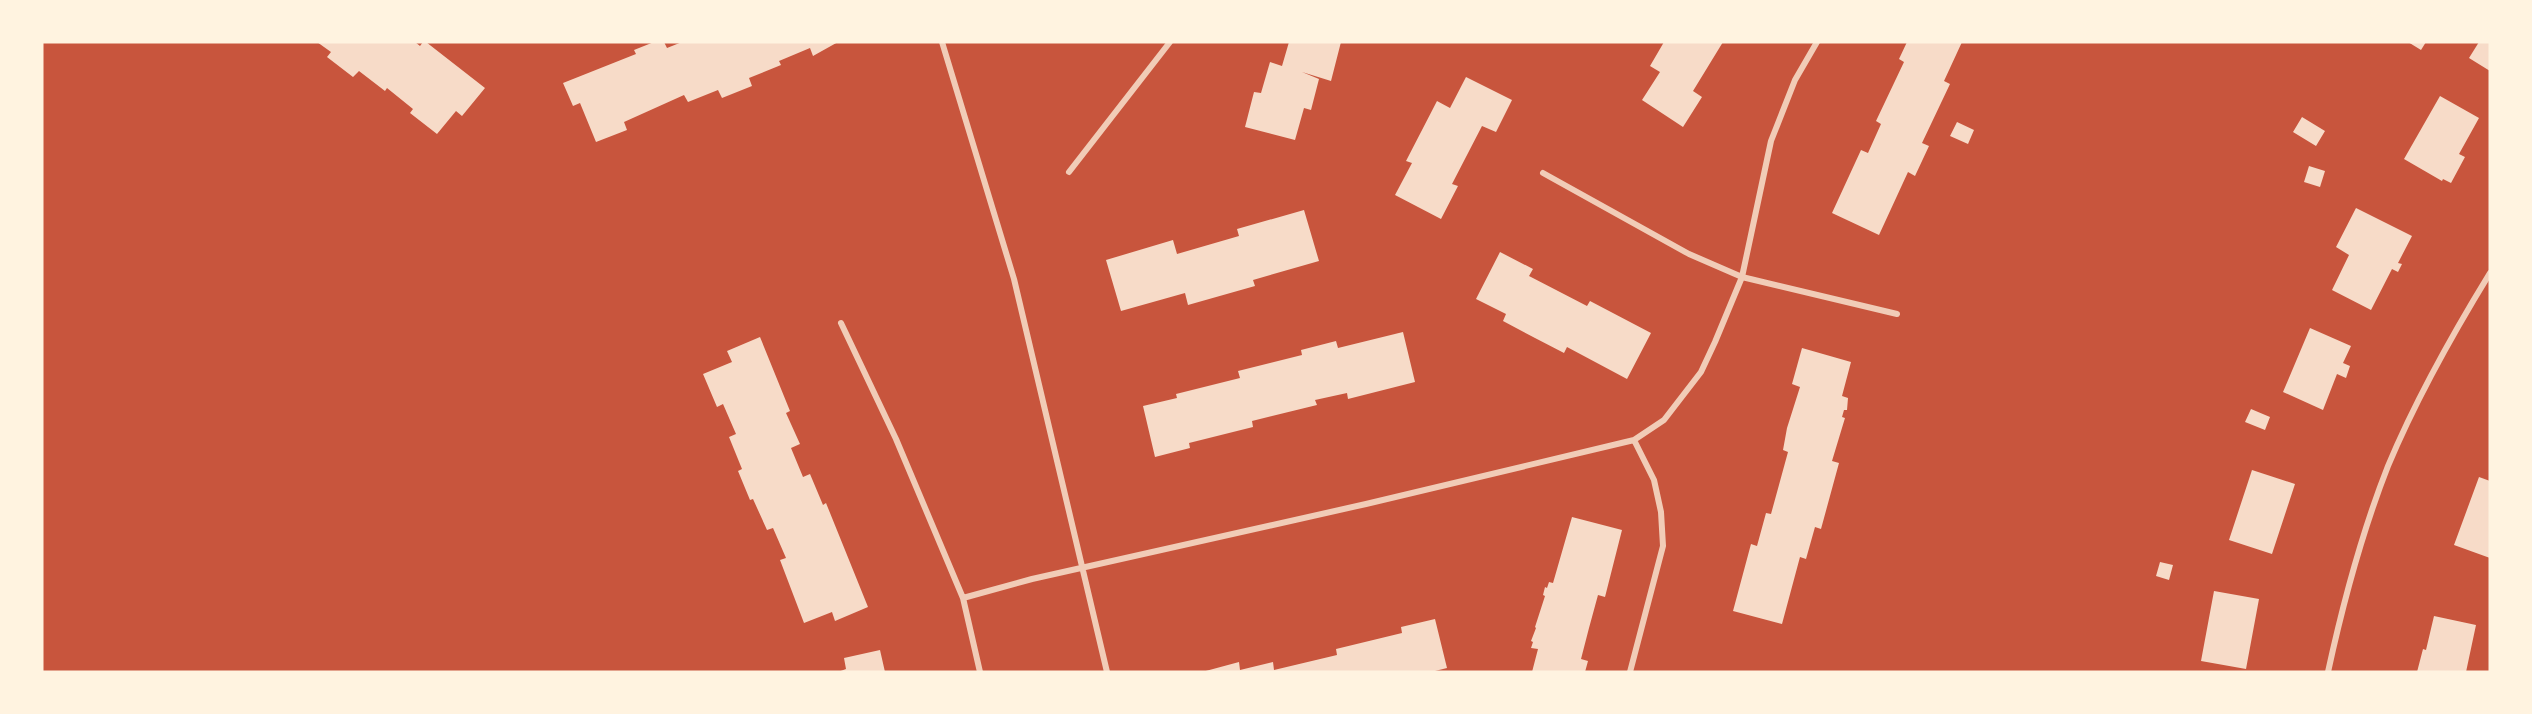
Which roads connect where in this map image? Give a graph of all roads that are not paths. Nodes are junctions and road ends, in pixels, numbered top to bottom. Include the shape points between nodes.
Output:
1 (942, 42) edge
2 (1170, 42) edge
3 (1817, 42) edge
4 (1069, 172) dead end
5 (1543, 173) dead end
6 (2490, 273) edge
7 (1742, 277) junction
8 (1897, 314) dead end
9 (841, 322) dead end
10 (1634, 440) junction
11 (1082, 568) junction
12 (963, 598) junction
13 (980, 672) edge
14 (1107, 672) edge
15 (1630, 672) edge
16 (2328, 672) edge

1 - 11 street via 1014,279
2 - 4 street
3 - 7 street via 1795,80 1772,141
5 - 7 street via 1689,254
6 - 16 street via 2450,338 2388,466 2345,598
7 - 8 street
7 - 10 street via 1701,372 1664,420
9 - 12 street via 896,439
10 - 11 street
10 - 15 street via 1654,480 1663,546
11 - 12 street
11 - 14 street
12 - 13 street

